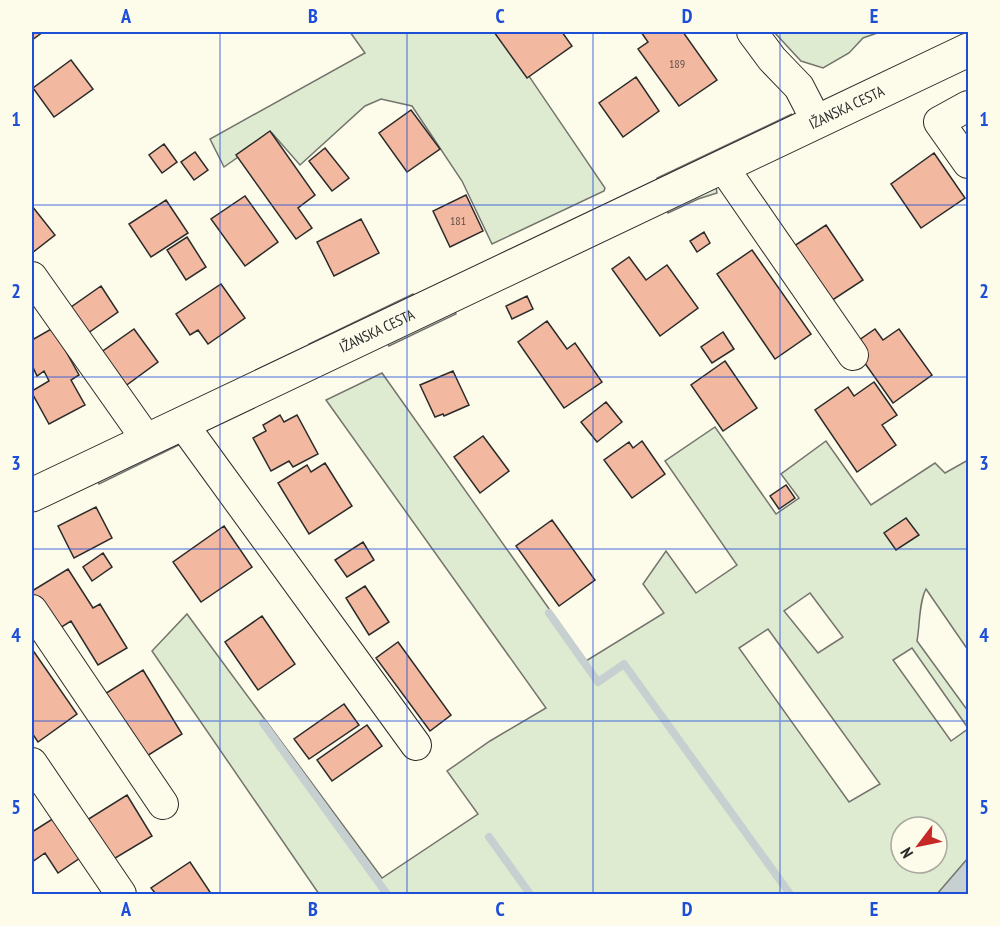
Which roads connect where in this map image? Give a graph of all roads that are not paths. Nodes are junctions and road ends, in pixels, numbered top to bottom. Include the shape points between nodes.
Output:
1 (752, 32) edge
2 (969, 50) edge
3 (969, 106) edge
4 (818, 122) junction
5 (969, 163) edge
6 (723, 167) junction
7 (32, 277) edge
8 (853, 356) dead end
9 (182, 423) junction
10 (147, 440) junction
11 (32, 495) edge
12 (32, 610) edge
13 (416, 745) dead end
14 (32, 763) edge
15 (163, 804) dead end
16 (121, 894) edge

1 - 4 lane via 799,87
2 - 4 main road, IŽANSKA CESTA
3 - 5 lane via 939,122
4 - 6 main road, IŽANSKA CESTA
6 - 8 lane
6 - 9 main road, IŽANSKA CESTA
7 - 10 lane
9 - 10 main road, IŽANSKA CESTA
9 - 13 lane
10 - 11 main road, IŽANSKA CESTA
12 - 15 lane
14 - 16 lane

